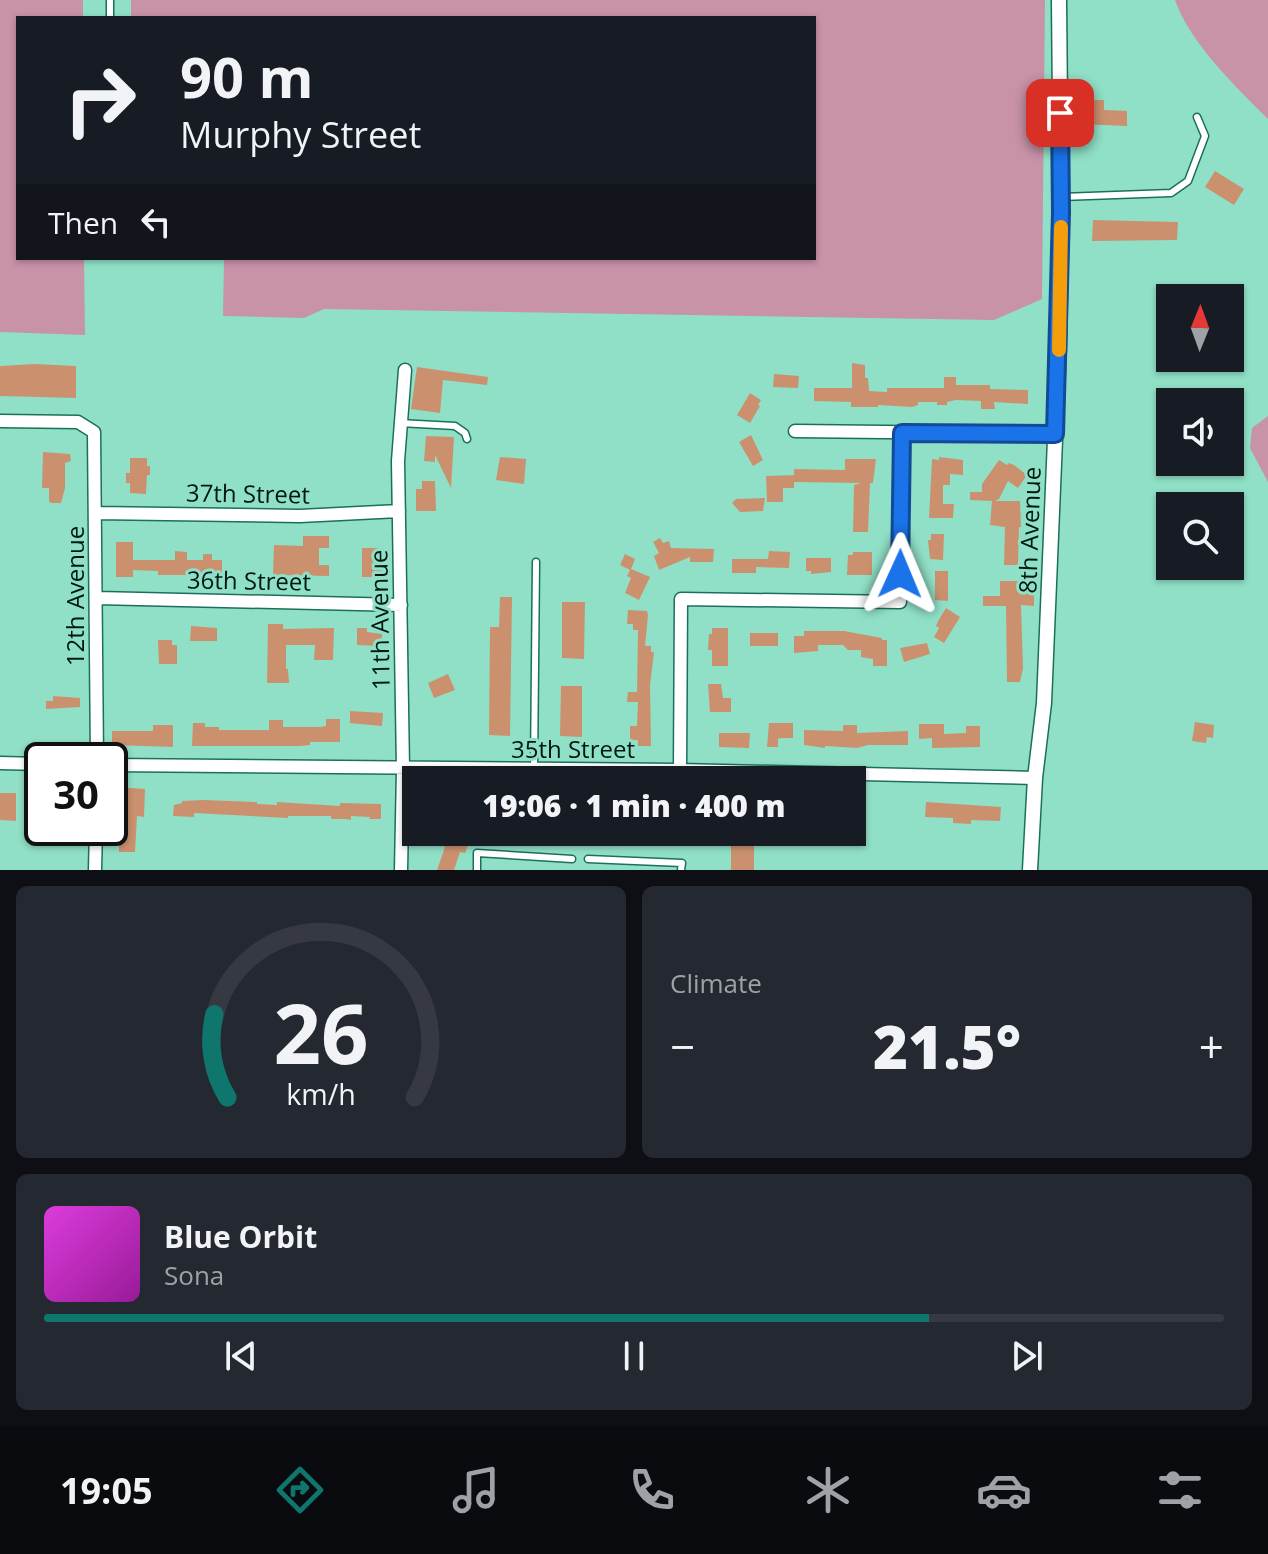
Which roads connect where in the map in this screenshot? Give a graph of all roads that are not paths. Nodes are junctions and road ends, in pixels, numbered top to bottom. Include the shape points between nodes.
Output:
1 (1059, 0) edge
2 (1197, 117) dead end
3 (1061, 197) junction
4 (405, 370) dead end
5 (0, 421) edge
6 (399, 423) junction
7 (795, 431) dead end
8 (902, 433) junction
9 (1055, 434) junction
10 (467, 439) dead end
11 (399, 511) junction
12 (96, 513) junction
13 (536, 562) dead end
14 (97, 598) junction
15 (401, 605) junction
16 (97, 742) edge
17 (0, 763) edge
18 (24, 764) edge
19 (128, 765) edge
20 (403, 766) edge
21 (534, 766) edge
22 (680, 766) edge
23 (402, 769) edge
24 (866, 774) edge
25 (1035, 778) junction
26 (402, 820) edge
27 (96, 846) edge
28 (572, 859) dead end
29 (588, 859) dead end
30 (95, 870) edge
31 (401, 870) edge
32 (477, 870) edge
33 (681, 870) edge
34 (1030, 870) edge

1 - 3 street, 8th Avenue
2 - 3 lane via 1205,136 1188,181 1171,193
3 - 9 street, 8th Avenue
4 - 6 street, 11th Avenue
5 - 12 street, 12th Avenue via 78,422 94,432
6 - 10 lane via 455,426
6 - 11 street, 11th Avenue
7 - 8 street
8 - 9 street
8 - 22 street via 900,602 681,599
9 - 25 street, 8th Avenue via 1044,703
11 - 12 street, 37th Street via 300,516
11 - 15 street, 11th Avenue
12 - 14 street, 12th Avenue
13 - 21 lane
14 - 15 street, 36th Street
14 - 16 street, 12th Avenue
15 - 20 street, 11th Avenue
17 - 18 street
19 - 23 street, 35th Street
24 - 25 street, 35th Street
25 - 34 street, 8th Avenue
26 - 31 street, 11th Avenue
27 - 30 street
28 - 32 lane via 477,853
29 - 33 lane via 682,863

